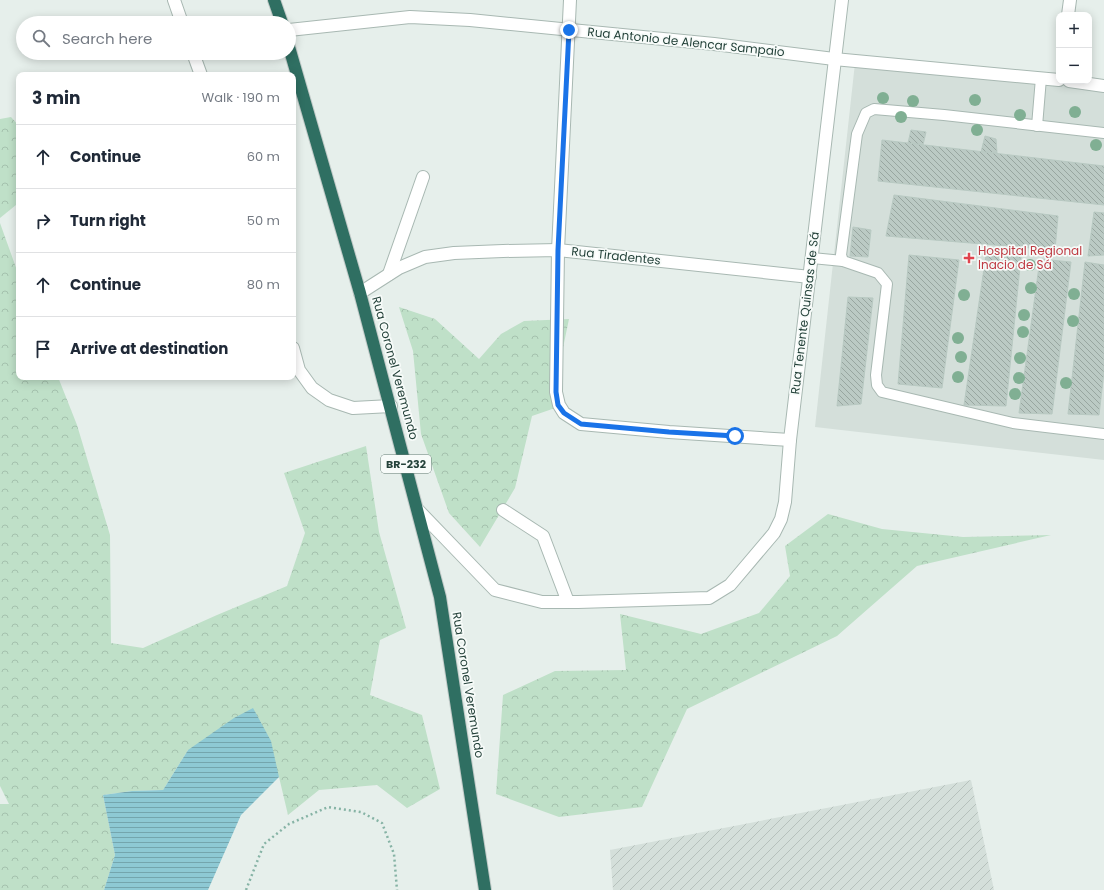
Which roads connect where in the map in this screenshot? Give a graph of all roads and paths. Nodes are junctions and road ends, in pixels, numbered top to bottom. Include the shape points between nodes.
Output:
1 (174, 0) edge
2 (274, 0) edge
3 (570, 0) edge
4 (842, 0) edge
5 (1070, 0) edge
6 (1068, 12) edge
7 (180, 16) edge
8 (280, 16) edge
9 (296, 29) edge
10 (569, 30) junction
11 (834, 59) junction
12 (196, 60) edge
13 (293, 60) edge
14 (200, 72) edge
15 (1041, 78) junction
16 (1056, 80) edge
17 (1090, 84) edge
18 (1104, 86) edge
19 (1037, 126) junction
20 (1104, 133) edge
21 (423, 177) dead end
22 (558, 250) junction
23 (812, 258) junction
24 (843, 261) junction
25 (389, 274) junction
26 (810, 277) junction
27 (360, 293) junction
28 (296, 359) edge
29 (391, 406) junction
30 (1104, 434) edge
31 (790, 440) junction
32 (418, 510) junction
33 (503, 510) dead end
34 (568, 602) junction
35 (246, 890) edge
36 (397, 890) edge
37 (485, 890) edge

1 - 7 street
2 - 8 highway
3 - 10 street
4 - 11 street, Rua Tenente Quinsas de Sá
5 - 6 street
9 - 10 street, Rua Antonio de Alencar Sampaio via 410,17
10 - 11 street, Rua Antonio de Alencar Sampaio
10 - 22 street
11 - 15 street, Rua Antonio de Alencar Sampaio
11 - 23 street, Rua Tenente Quinsas de Sá
12 - 14 street
13 - 27 highway, Rua Coronel Veremundo / BR-232
15 - 16 street, Rua Antonio de Alencar Sampaio
15 - 19 lane
17 - 18 street
19 - 20 lane
19 - 24 lane via 874,109 866,113 857,134 841,255
21 - 25 street
22 - 25 street, Rua Tiradentes via 454,253 425,257
22 - 26 street, Rua Tiradentes
22 - 31 street via 556,392 558,405 564,413 581,424
23 - 24 lane
23 - 26 street, Rua Tenente Quinsas de Sá
24 - 30 lane via 878,273 887,284 876,375 877,384 882,392 1013,423
25 - 27 street, Rua Tiradentes
26 - 31 street, Rua Tenente Quinsas de Sá
27 - 29 highway, Rua Coronel Veremundo / BR-232
28 - 29 street via 299,370 312,388 329,400 353,408
29 - 32 highway, Rua Coronel Veremundo / BR-232
31 - 34 street, Rua Tenente Quinsas de Sá via 785,502 781,519 774,533 730,585 709,598
32 - 34 street via 495,590 542,602
32 - 37 highway, Rua Coronel Veremundo / BR-232 via 440,596
33 - 34 street via 543,536
35 - 36 path via 264,844 288,824 328,806 361,812 382,822 394,854

